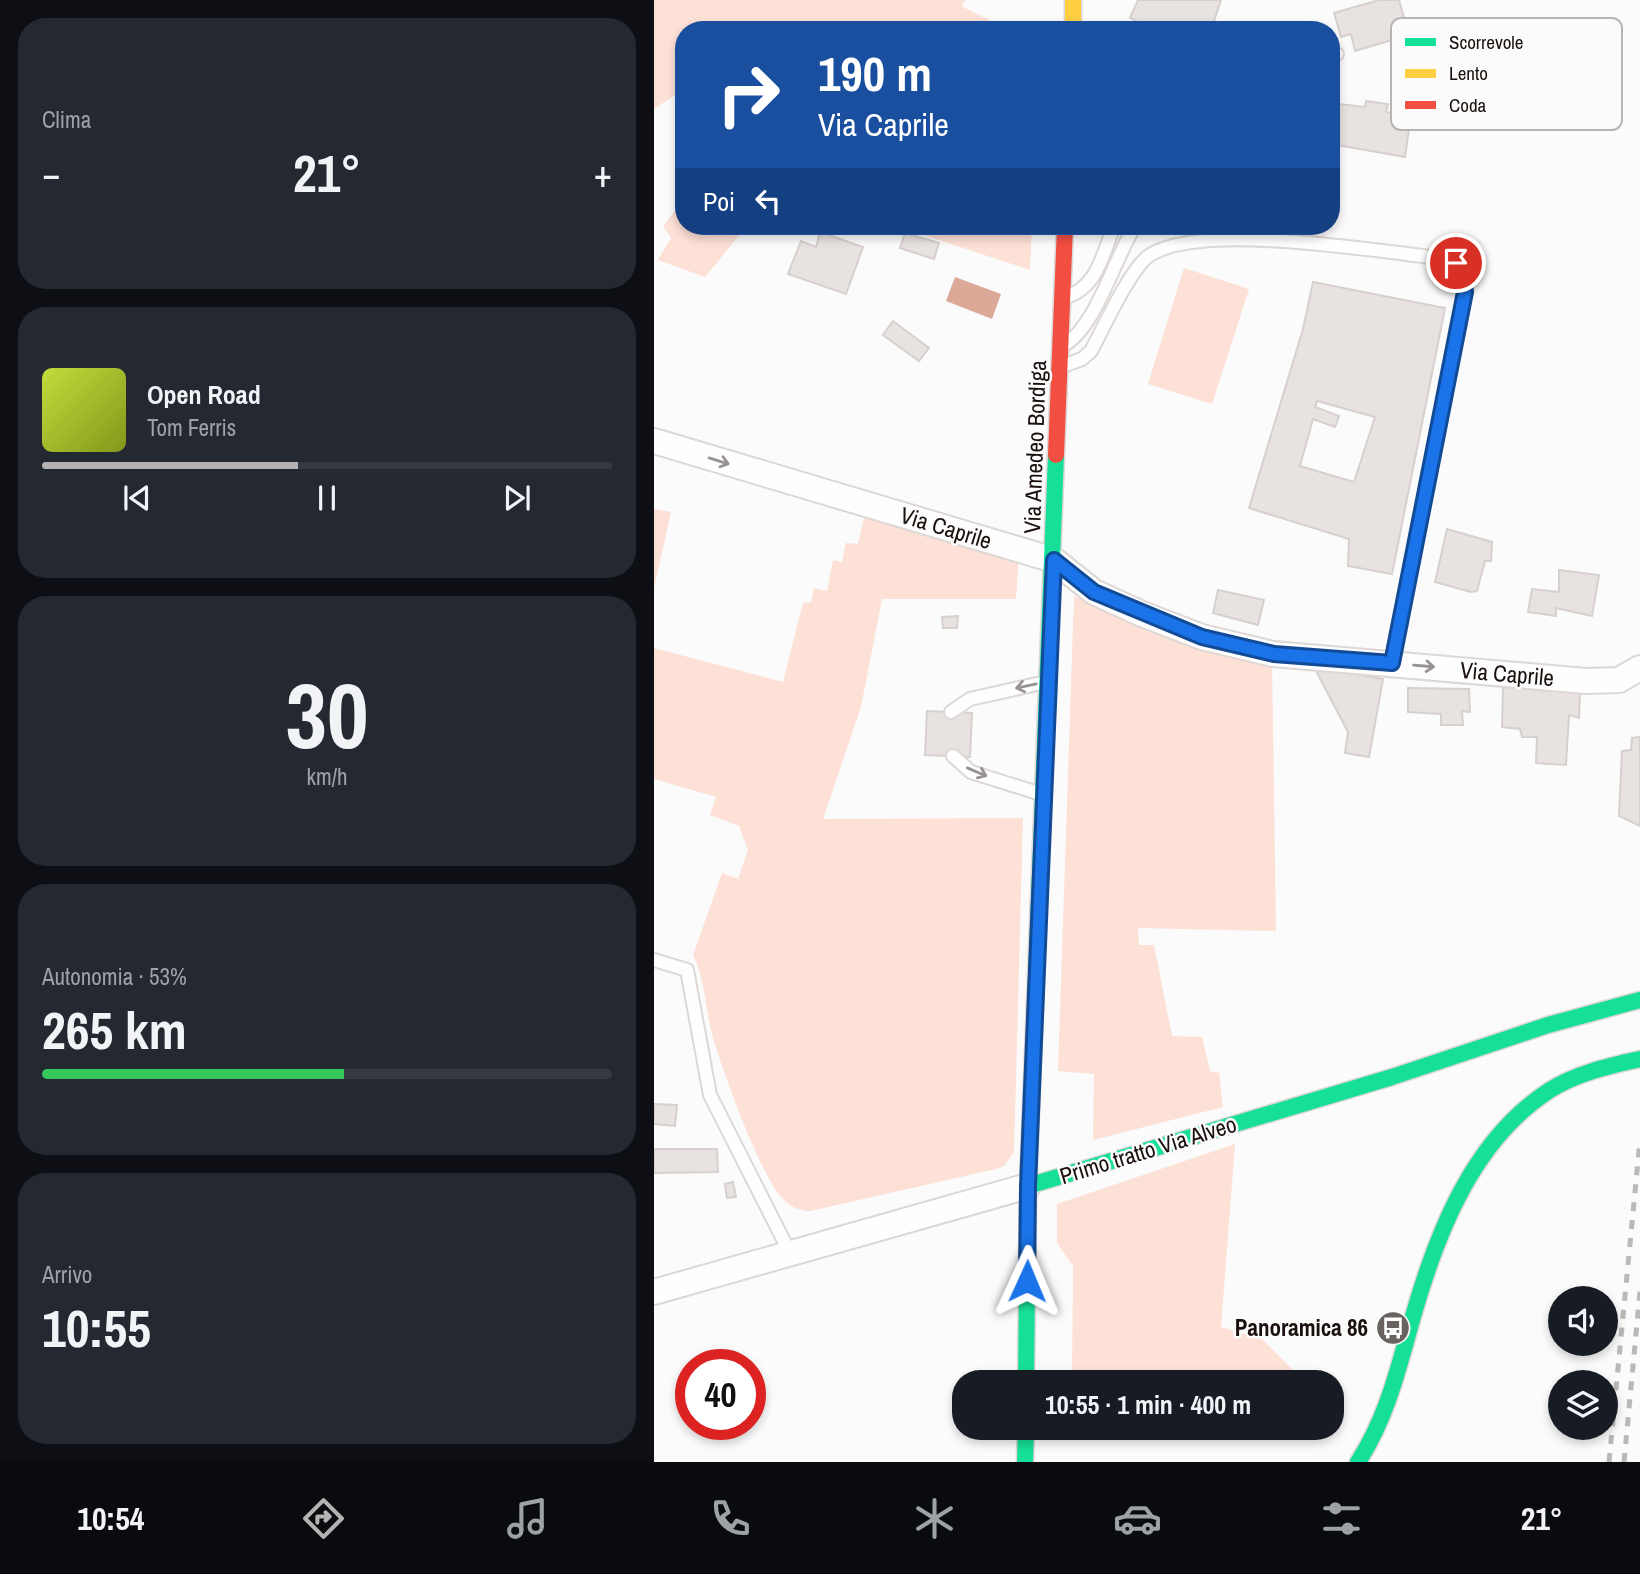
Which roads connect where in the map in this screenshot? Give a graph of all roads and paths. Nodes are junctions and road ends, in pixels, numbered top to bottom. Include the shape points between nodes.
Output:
1 (1073, 0) edge
2 (1072, 21) edge
3 (1065, 235) edge
4 (1110, 235) edge
5 (1129, 235) edge
6 (1063, 298) junction
7 (1061, 347) junction
8 (1060, 367) junction
9 (654, 441) edge
10 (1054, 560) junction
11 (1392, 663) junction
12 (1639, 668) edge
13 (1049, 681) junction
14 (952, 712) dead end
15 (953, 756) dead end
16 (1045, 796) junction
17 (654, 960) edge
18 (1639, 1000) edge
19 (1639, 1059) edge
20 (1028, 1186) junction
21 (790, 1253) junction
22 (654, 1292) edge
23 (1026, 1370) edge
24 (1026, 1440) edge
25 (1025, 1462) edge
26 (1359, 1462) edge

1 - 2 street
3 - 6 street, Via Amedeo Bordiga
4 - 6 lane via 1091,282 1079,294
5 - 7 lane via 1092,313 1076,338
6 - 7 street, Via Amedeo Bordiga
7 - 8 street, Via Amedeo Bordiga
8 - 10 street, Via Amedeo Bordiga
8 - 11 lane via 1091,351 1139,265 1164,249 1250,238 1456,263 1465,292
9 -> 10 street, Via Caprile
10 - 11 street, Via Caprile via 1094,592 1202,637 1274,654
10 - 13 street, Via Amedeo Bordiga
11 -> 12 street, Via Caprile via 1586,681 1619,680
13 -> 14 lane via 970,699
13 - 16 street, Via Amedeo Bordiga
15 -> 16 lane via 971,772
16 - 20 street, Via Amedeo Bordiga
17 - 21 lane via 687,970 710,1095
18 - 20 street, Primo tratto Via Alveo
19 - 26 street via 1569,1082 1528,1107 1488,1147 1459,1190 1439,1237 1374,1449
20 - 21 street, Primo tratto Via Alveo
20 - 23 street, Via Amedeo Bordiga
21 - 22 street, Primo tratto Via Alveo
24 - 25 street

